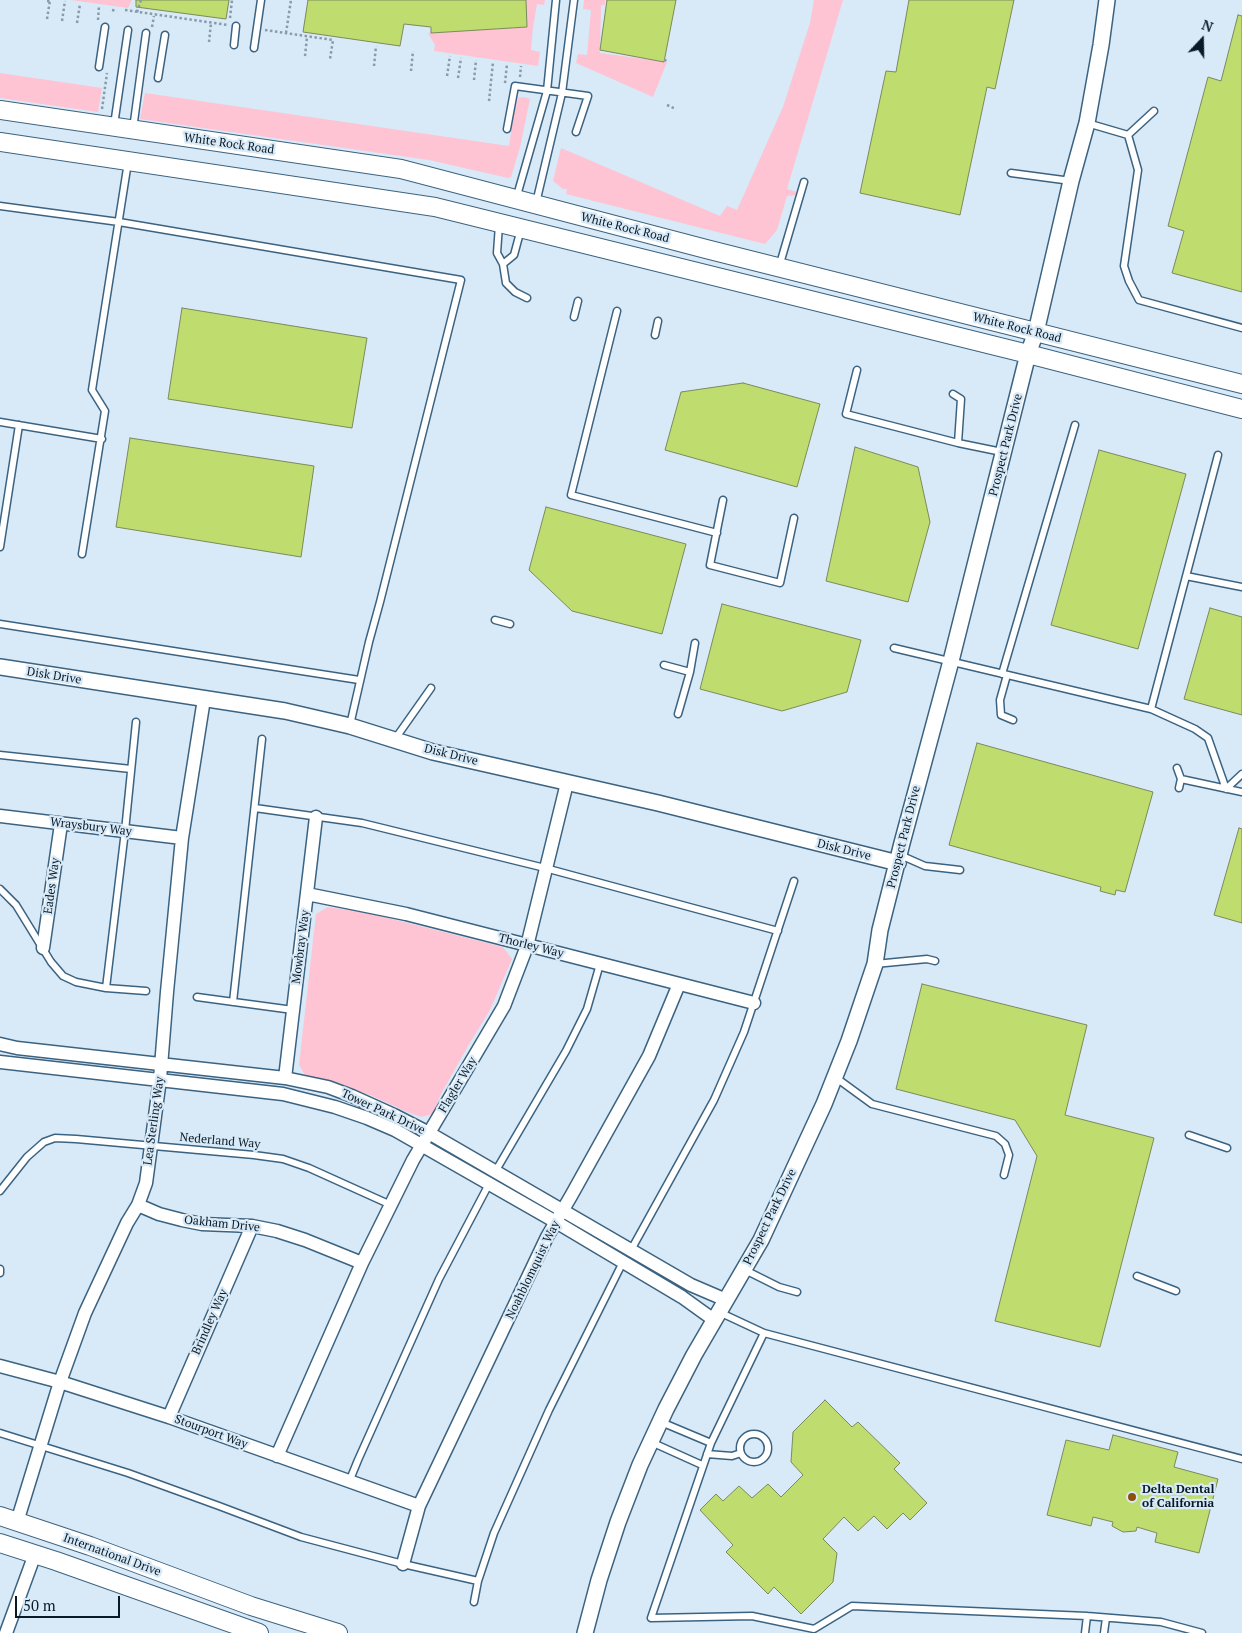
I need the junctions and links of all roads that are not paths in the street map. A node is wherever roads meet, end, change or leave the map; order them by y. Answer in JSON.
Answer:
{"nodes":[{"id":1,"x":260,"y":0,"type":"edge"},
{"id":2,"x":556,"y":0,"type":"edge"},
{"id":3,"x":574,"y":0,"type":"edge"},
{"id":4,"x":1107,"y":0,"type":"edge"},
{"id":5,"x":236,"y":26,"type":"dead end"},
{"id":6,"x":105,"y":27,"type":"dead end"},
{"id":7,"x":128,"y":30,"type":"dead end"},
{"id":8,"x":146,"y":32,"type":"dead end"},
{"id":9,"x":165,"y":35,"type":"dead end"},
{"id":10,"x":234,"y":45,"type":"dead end"},
{"id":11,"x":254,"y":48,"type":"dead end"},
{"id":12,"x":99,"y":67,"type":"dead end"},
{"id":13,"x":158,"y":78,"type":"dead end"},
{"id":14,"x":547,"y":91,"type":"junction"},
{"id":15,"x":562,"y":93,"type":"junction"},
{"id":16,"x":0,"y":110,"type":"edge"},
{"id":17,"x":1154,"y":111,"type":"dead end"},
{"id":18,"x":107,"y":121,"type":"junction"},
{"id":19,"x":1087,"y":123,"type":"junction"},
{"id":20,"x":507,"y":129,"type":"dead end"},
{"id":21,"x":133,"y":130,"type":"junction"},
{"id":22,"x":576,"y":132,"type":"dead end"},
{"id":23,"x":1128,"y":135,"type":"junction"},
{"id":24,"x":0,"y":142,"type":"edge"},
{"id":25,"x":128,"y":161,"type":"junction"},
{"id":26,"x":1011,"y":173,"type":"dead end"},
{"id":27,"x":804,"y":182,"type":"dead end"},
{"id":28,"x":1071,"y":182,"type":"junction"},
{"id":29,"x":516,"y":199,"type":"junction"},
{"id":30,"x":535,"y":204,"type":"junction"},
{"id":31,"x":0,"y":206,"type":"edge"},
{"id":32,"x":119,"y":222,"type":"junction"},
{"id":33,"x":499,"y":223,"type":"junction"},
{"id":34,"x":521,"y":229,"type":"junction"},
{"id":35,"x":503,"y":264,"type":"junction"},
{"id":36,"x":779,"y":267,"type":"junction"},
{"id":37,"x":527,"y":298,"type":"dead end"},
{"id":38,"x":578,"y":301,"type":"dead end"},
{"id":39,"x":617,"y":311,"type":"dead end"},
{"id":40,"x":574,"y":317,"type":"dead end"},
{"id":41,"x":658,"y":321,"type":"dead end"},
{"id":42,"x":1242,"y":328,"type":"edge"},
{"id":43,"x":1036,"y":332,"type":"junction"},
{"id":44,"x":655,"y":335,"type":"dead end"},
{"id":45,"x":1028,"y":354,"type":"junction"},
{"id":46,"x":857,"y":370,"type":"dead end"},
{"id":47,"x":1242,"y":384,"type":"edge"},
{"id":48,"x":953,"y":394,"type":"dead end"},
{"id":49,"x":1242,"y":409,"type":"edge"},
{"id":50,"x":0,"y":422,"type":"edge"},
{"id":51,"x":1075,"y":424,"type":"dead end"},
{"id":52,"x":19,"y":425,"type":"junction"},
{"id":53,"x":102,"y":439,"type":"junction"},
{"id":54,"x":958,"y":443,"type":"junction"},
{"id":55,"x":1004,"y":453,"type":"junction"},
{"id":56,"x":1218,"y":455,"type":"dead end"},
{"id":57,"x":723,"y":500,"type":"dead end"},
{"id":58,"x":794,"y":518,"type":"dead end"},
{"id":59,"x":717,"y":533,"type":"junction"},
{"id":60,"x":0,"y":547,"type":"edge"},
{"id":61,"x":82,"y":554,"type":"dead end"},
{"id":62,"x":1186,"y":576,"type":"junction"},
{"id":63,"x":1242,"y":587,"type":"edge"},
{"id":64,"x":495,"y":620,"type":"dead end"},
{"id":65,"x":0,"y":624,"type":"edge"},
{"id":66,"x":510,"y":624,"type":"dead end"},
{"id":67,"x":695,"y":643,"type":"dead end"},
{"id":68,"x":894,"y":648,"type":"dead end"},
{"id":69,"x":951,"y":661,"type":"junction"},
{"id":70,"x":664,"y":665,"type":"dead end"},
{"id":71,"x":0,"y":667,"type":"edge"},
{"id":72,"x":690,"y":672,"type":"junction"},
{"id":73,"x":1004,"y":674,"type":"junction"},
{"id":74,"x":359,"y":680,"type":"junction"},
{"id":75,"x":431,"y":688,"type":"dead end"},
{"id":76,"x":204,"y":698,"type":"junction"},
{"id":77,"x":1151,"y":709,"type":"junction"},
{"id":78,"x":678,"y":714,"type":"dead end"},
{"id":79,"x":1013,"y":720,"type":"dead end"},
{"id":80,"x":136,"y":722,"type":"dead end"},
{"id":81,"x":350,"y":726,"type":"junction"},
{"id":82,"x":262,"y":740,"type":"dead end"},
{"id":83,"x":394,"y":740,"type":"junction"},
{"id":84,"x":0,"y":755,"type":"edge"},
{"id":85,"x":1177,"y":768,"type":"dead end"},
{"id":86,"x":131,"y":769,"type":"junction"},
{"id":87,"x":1242,"y":774,"type":"edge"},
{"id":88,"x":1181,"y":779,"type":"junction"},
{"id":89,"x":567,"y":783,"type":"junction"},
{"id":90,"x":1178,"y":788,"type":"dead end"},
{"id":91,"x":1226,"y":789,"type":"junction"},
{"id":92,"x":1242,"y":792,"type":"edge"},
{"id":93,"x":255,"y":808,"type":"junction"},
{"id":94,"x":0,"y":816,"type":"edge"},
{"id":95,"x":316,"y":817,"type":"junction"},
{"id":96,"x":62,"y":824,"type":"junction"},
{"id":97,"x":125,"y":831,"type":"junction"},
{"id":98,"x":182,"y":838,"type":"junction"},
{"id":99,"x":898,"y":859,"type":"junction"},
{"id":100,"x":545,"y":868,"type":"junction"},
{"id":101,"x":960,"y":870,"type":"dead end"},
{"id":102,"x":794,"y":881,"type":"dead end"},
{"id":103,"x":0,"y":889,"type":"edge"},
{"id":104,"x":307,"y":894,"type":"junction"},
{"id":105,"x":778,"y":931,"type":"junction"},
{"id":106,"x":527,"y":946,"type":"junction"},
{"id":107,"x":43,"y":948,"type":"junction"},
{"id":108,"x":935,"y":961,"type":"dead end"},
{"id":109,"x":600,"y":964,"type":"junction"},
{"id":110,"x":875,"y":964,"type":"junction"},
{"id":111,"x":679,"y":984,"type":"junction"},
{"id":112,"x":106,"y":988,"type":"junction"},
{"id":113,"x":146,"y":991,"type":"dead end"},
{"id":114,"x":197,"y":997,"type":"dead end"},
{"id":115,"x":233,"y":1002,"type":"junction"},
{"id":116,"x":754,"y":1003,"type":"junction"},
{"id":117,"x":293,"y":1010,"type":"junction"},
{"id":118,"x":0,"y":1044,"type":"edge"},
{"id":119,"x":0,"y":1062,"type":"edge"},
{"id":120,"x":162,"y":1065,"type":"junction"},
{"id":121,"x":835,"y":1077,"type":"junction"},
{"id":122,"x":285,"y":1078,"type":"junction"},
{"id":123,"x":160,"y":1079,"type":"junction"},
{"id":124,"x":429,"y":1134,"type":"junction"},
{"id":125,"x":1189,"y":1135,"type":"dead end"},
{"id":126,"x":422,"y":1145,"type":"junction"},
{"id":127,"x":152,"y":1147,"type":"junction"},
{"id":128,"x":1227,"y":1148,"type":"dead end"},
{"id":129,"x":495,"y":1172,"type":"junction"},
{"id":130,"x":1004,"y":1175,"type":"dead end"},
{"id":131,"x":489,"y":1184,"type":"junction"},
{"id":132,"x":0,"y":1191,"type":"edge"},
{"id":133,"x":138,"y":1205,"type":"junction"},
{"id":134,"x":391,"y":1206,"type":"junction"},
{"id":135,"x":559,"y":1217,"type":"junction"},
{"id":136,"x":252,"y":1226,"type":"junction"},
{"id":137,"x":631,"y":1250,"type":"junction"},
{"id":138,"x":623,"y":1262,"type":"junction"},
{"id":139,"x":362,"y":1263,"type":"junction"},
{"id":140,"x":0,"y":1269,"type":"edge"},
{"id":141,"x":744,"y":1269,"type":"junction"},
{"id":142,"x":0,"y":1273,"type":"edge"},
{"id":143,"x":1137,"y":1276,"type":"dead end"},
{"id":144,"x":1176,"y":1291,"type":"dead end"},
{"id":145,"x":797,"y":1292,"type":"dead end"},
{"id":146,"x":720,"y":1310,"type":"junction"},
{"id":147,"x":764,"y":1333,"type":"junction"},
{"id":148,"x":0,"y":1366,"type":"edge"},
{"id":149,"x":60,"y":1382,"type":"junction"},
{"id":150,"x":169,"y":1417,"type":"junction"},
{"id":151,"x":660,"y":1421,"type":"junction"},
{"id":152,"x":0,"y":1433,"type":"edge"},
{"id":153,"x":651,"y":1442,"type":"junction"},
{"id":154,"x":711,"y":1443,"type":"junction"},
{"id":155,"x":41,"y":1446,"type":"junction"},
{"id":156,"x":741,"y":1453,"type":"junction"},
{"id":157,"x":707,"y":1454,"type":"junction"},
{"id":158,"x":277,"y":1456,"type":"junction"},
{"id":159,"x":1242,"y":1459,"type":"edge"},
{"id":160,"x":702,"y":1465,"type":"junction"},
{"id":161,"x":349,"y":1482,"type":"junction"},
{"id":162,"x":419,"y":1506,"type":"junction"},
{"id":163,"x":0,"y":1516,"type":"edge"},
{"id":164,"x":17,"y":1522,"type":"junction"},
{"id":165,"x":0,"y":1543,"type":"edge"},
{"id":166,"x":35,"y":1554,"type":"junction"},
{"id":167,"x":402,"y":1564,"type":"junction"},
{"id":168,"x":478,"y":1581,"type":"junction"},
{"id":169,"x":474,"y":1602,"type":"dead end"},
{"id":170,"x":1087,"y":1616,"type":"junction"},
{"id":171,"x":1106,"y":1618,"type":"junction"},
{"id":172,"x":801,"y":1630,"type":"edge"},
{"id":173,"x":6,"y":1633,"type":"edge"},
{"id":174,"x":259,"y":1633,"type":"edge"},
{"id":175,"x":338,"y":1633,"type":"edge"},
{"id":176,"x":585,"y":1633,"type":"edge"},
{"id":177,"x":1085,"y":1633,"type":"edge"},
{"id":178,"x":1104,"y":1633,"type":"edge"},
{"id":179,"x":1202,"y":1633,"type":"edge"}],
"edges":[{"from":1,"to":11,"type":"lane"},
{"from":2,"to":14,"type":"lane"},
{"from":3,"to":15,"type":"lane"},
{"from":4,"to":19,"type":"street","name":"Prospect Park Drive"},
{"from":5,"to":10,"type":"lane"},
{"from":6,"to":12,"type":"lane"},
{"from":7,"to":18,"type":"lane"},
{"from":8,"to":21,"type":"lane"},
{"from":9,"to":13,"type":"lane"},
{"from":14,"to":15,"type":"lane"},
{"from":14,"to":20,"type":"lane"},
{"from":14,"to":29,"type":"lane"},
{"from":15,"to":22,"type":"lane"},
{"from":15,"to":30,"type":"lane"},
{"from":16,"to":18,"type":"main road","name":"White Rock Road"},
{"from":17,"to":23,"type":"lane"},
{"from":18,"to":21,"type":"main road","name":"White Rock Road"},
{"from":19,"to":23,"type":"lane"},
{"from":19,"to":28,"type":"street","name":"Prospect Park Drive"},
{"from":21,"to":29,"type":"main road","name":"White Rock Road"},
{"from":23,"to":42,"type":"lane"},
{"from":24,"to":25,"type":"main road","name":"White Rock Road"},
{"from":25,"to":32,"type":"lane"},
{"from":25,"to":33,"type":"main road","name":"White Rock Road"},
{"from":26,"to":28,"type":"lane"},
{"from":27,"to":36,"type":"lane"},
{"from":28,"to":43,"type":"street","name":"Prospect Park Drive"},
{"from":29,"to":30,"type":"main road","name":"White Rock Road"},
{"from":30,"to":36,"type":"main road","name":"White Rock Road"},
{"from":31,"to":32,"type":"lane"},
{"from":32,"to":53,"type":"lane"},
{"from":32,"to":74,"type":"lane"},
{"from":33,"to":34,"type":"main road","name":"White Rock Road"},
{"from":33,"to":35,"type":"lane"},
{"from":34,"to":35,"type":"lane"},
{"from":34,"to":45,"type":"main road","name":"White Rock Road"},
{"from":35,"to":37,"type":"lane"},
{"from":36,"to":43,"type":"main road","name":"White Rock Road"},
{"from":38,"to":40,"type":"lane"},
{"from":39,"to":59,"type":"lane"},
{"from":41,"to":44,"type":"lane"},
{"from":43,"to":45,"type":"street","name":"Prospect Park Drive"},
{"from":43,"to":47,"type":"main road","name":"White Rock Road"},
{"from":45,"to":49,"type":"main road","name":"White Rock Road"},
{"from":45,"to":55,"type":"street","name":"Prospect Park Drive"},
{"from":46,"to":54,"type":"lane"},
{"from":48,"to":54,"type":"lane"},
{"from":50,"to":52,"type":"lane"},
{"from":51,"to":73,"type":"lane"},
{"from":52,"to":53,"type":"lane"},
{"from":52,"to":60,"type":"lane"},
{"from":53,"to":61,"type":"lane"},
{"from":54,"to":55,"type":"lane"},
{"from":55,"to":69,"type":"street","name":"Prospect Park Drive"},
{"from":56,"to":62,"type":"lane"},
{"from":57,"to":59,"type":"lane"},
{"from":58,"to":59,"type":"lane"},
{"from":62,"to":63,"type":"lane"},
{"from":62,"to":77,"type":"lane"},
{"from":64,"to":66,"type":"lane"},
{"from":65,"to":74,"type":"lane"},
{"from":67,"to":72,"type":"lane"},
{"from":68,"to":69,"type":"lane"},
{"from":69,"to":73,"type":"lane"},
{"from":69,"to":99,"type":"street","name":"Prospect Park Drive"},
{"from":70,"to":72,"type":"lane"},
{"from":71,"to":76,"type":"street","name":"Disk Drive"},
{"from":72,"to":78,"type":"lane"},
{"from":73,"to":77,"type":"lane"},
{"from":73,"to":79,"type":"lane"},
{"from":74,"to":81,"type":"lane"},
{"from":75,"to":83,"type":"lane"},
{"from":76,"to":81,"type":"street","name":"Disk Drive"},
{"from":76,"to":98,"type":"street","name":"Lea Sterling Way"},
{"from":77,"to":91,"type":"lane"},
{"from":80,"to":86,"type":"lane"},
{"from":81,"to":83,"type":"street","name":"Disk Drive"},
{"from":82,"to":93,"type":"lane"},
{"from":83,"to":89,"type":"street","name":"Disk Drive"},
{"from":84,"to":86,"type":"lane"},
{"from":85,"to":88,"type":"lane"},
{"from":86,"to":97,"type":"lane"},
{"from":87,"to":91,"type":"lane"},
{"from":88,"to":90,"type":"lane"},
{"from":88,"to":91,"type":"lane"},
{"from":89,"to":99,"type":"street","name":"Disk Drive"},
{"from":89,"to":100,"type":"street","name":"Flagler Way"},
{"from":91,"to":92,"type":"lane"},
{"from":93,"to":95,"type":"lane"},
{"from":93,"to":115,"type":"lane"},
{"from":94,"to":96,"type":"street","name":"Wraysbury Way"},
{"from":95,"to":100,"type":"lane"},
{"from":95,"to":104,"type":"street","name":"Mowbray Way"},
{"from":96,"to":97,"type":"street","name":"Wraysbury Way"},
{"from":96,"to":107,"type":"street","name":"Eades Way"},
{"from":97,"to":98,"type":"street","name":"Wraysbury Way"},
{"from":97,"to":112,"type":"lane"},
{"from":98,"to":120,"type":"street","name":"Lea Sterling Way"},
{"from":99,"to":101,"type":"lane"},
{"from":99,"to":110,"type":"street","name":"Prospect Park Drive"},
{"from":100,"to":105,"type":"lane"},
{"from":100,"to":106,"type":"street","name":"Flagler Way"},
{"from":102,"to":105,"type":"lane"},
{"from":103,"to":107,"type":"lane"},
{"from":104,"to":106,"type":"street","name":"Thorley Way"},
{"from":104,"to":117,"type":"street","name":"Mowbray Way"},
{"from":105,"to":116,"type":"lane"},
{"from":106,"to":109,"type":"street","name":"Thorley Way"},
{"from":106,"to":124,"type":"street","name":"Flagler Way"},
{"from":107,"to":112,"type":"lane"},
{"from":108,"to":110,"type":"lane"},
{"from":109,"to":111,"type":"street","name":"Thorley Way"},
{"from":109,"to":129,"type":"lane"},
{"from":110,"to":121,"type":"street","name":"Prospect Park Drive"},
{"from":111,"to":116,"type":"street","name":"Thorley Way"},
{"from":111,"to":135,"type":"street","name":"Noahblomquist Way"},
{"from":112,"to":113,"type":"lane"},
{"from":114,"to":115,"type":"lane"},
{"from":115,"to":117,"type":"lane"},
{"from":116,"to":137,"type":"lane"},
{"from":117,"to":122,"type":"street","name":"Mowbray Way"},
{"from":118,"to":120,"type":"street","name":"Tower Park Drive"},
{"from":119,"to":123,"type":"street","name":"Tower Park Drive"},
{"from":120,"to":122,"type":"street","name":"Tower Park Drive"},
{"from":120,"to":123,"type":"street","name":"Lea Sterling Way"},
{"from":121,"to":130,"type":"lane"},
{"from":121,"to":141,"type":"street","name":"Prospect Park Drive"},
{"from":122,"to":124,"type":"street","name":"Tower Park Drive"},
{"from":123,"to":126,"type":"street","name":"Tower Park Drive"},
{"from":123,"to":127,"type":"street","name":"Lea Sterling Way"},
{"from":124,"to":126,"type":"street","name":"Flagler Way"},
{"from":124,"to":129,"type":"street","name":"Tower Park Drive"},
{"from":125,"to":128,"type":"lane"},
{"from":126,"to":131,"type":"street","name":"Tower Park Drive"},
{"from":126,"to":134,"type":"street","name":"Flagler Way"},
{"from":127,"to":132,"type":"lane","name":"Nederland Way"},
{"from":127,"to":133,"type":"street","name":"Lea Sterling Way"},
{"from":127,"to":134,"type":"lane","name":"Nederland Way"},
{"from":129,"to":135,"type":"street","name":"Tower Park Drive"},
{"from":131,"to":135,"type":"street","name":"Tower Park Drive"},
{"from":131,"to":161,"type":"lane"},
{"from":133,"to":136,"type":"street","name":"Oakham Drive"},
{"from":133,"to":149,"type":"street","name":"Lea Sterling Way"},
{"from":134,"to":139,"type":"street","name":"Flagler Way"},
{"from":135,"to":137,"type":"street","name":"Tower Park Drive"},
{"from":135,"to":138,"type":"street","name":"Tower Park Drive"},
{"from":135,"to":162,"type":"street","name":"Noahblomquist Way"},
{"from":136,"to":139,"type":"street","name":"Oakham Drive"},
{"from":136,"to":150,"type":"street","name":"Brindley Way"},
{"from":137,"to":146,"type":"street","name":"Tower Park Drive"},
{"from":138,"to":146,"type":"street","name":"Tower Park Drive"},
{"from":138,"to":168,"type":"lane"},
{"from":139,"to":158,"type":"street","name":"Flagler Way"},
{"from":140,"to":142,"type":"lane"},
{"from":141,"to":145,"type":"lane"},
{"from":141,"to":146,"type":"street","name":"Prospect Park Drive"},
{"from":143,"to":144,"type":"lane"},
{"from":146,"to":147,"type":"lane"},
{"from":146,"to":151,"type":"street","name":"Prospect Park Drive"},
{"from":147,"to":154,"type":"lane"},
{"from":147,"to":159,"type":"lane"},
{"from":148,"to":149,"type":"street","name":"Stourport Way"},
{"from":149,"to":150,"type":"street","name":"Stourport Way"},
{"from":149,"to":155,"type":"street","name":"Lea Sterling Way"},
{"from":150,"to":158,"type":"street","name":"Stourport Way"},
{"from":151,"to":153,"type":"street","name":"Prospect Park Drive"},
{"from":151,"to":154,"type":"lane"},
{"from":152,"to":155,"type":"lane"},
{"from":153,"to":160,"type":"lane"},
{"from":153,"to":176,"type":"street","name":"Prospect Park Drive"},
{"from":154,"to":157,"type":"lane"},
{"from":155,"to":164,"type":"street","name":"Lea Sterling Way"},
{"from":155,"to":167,"type":"lane"},
{"from":156,"to":156,"type":"lane"},
{"from":156,"to":157,"type":"lane"},
{"from":157,"to":160,"type":"lane"},
{"from":158,"to":161,"type":"street","name":"Stourport Way"},
{"from":160,"to":172,"type":"lane"},
{"from":161,"to":162,"type":"street","name":"Stourport Way"},
{"from":162,"to":167,"type":"street","name":"Noahblomquist Way"},
{"from":163,"to":164,"type":"main road","name":"International Drive"},
{"from":164,"to":175,"type":"main road","name":"International Drive"},
{"from":165,"to":166,"type":"main road","name":"International Drive"},
{"from":166,"to":173,"type":"street"},
{"from":166,"to":174,"type":"main road","name":"International Drive"},
{"from":167,"to":168,"type":"lane"},
{"from":168,"to":169,"type":"lane"},
{"from":170,"to":171,"type":"lane"},
{"from":170,"to":172,"type":"lane"},
{"from":170,"to":177,"type":"lane"},
{"from":171,"to":178,"type":"lane"},
{"from":171,"to":179,"type":"lane"}]}
